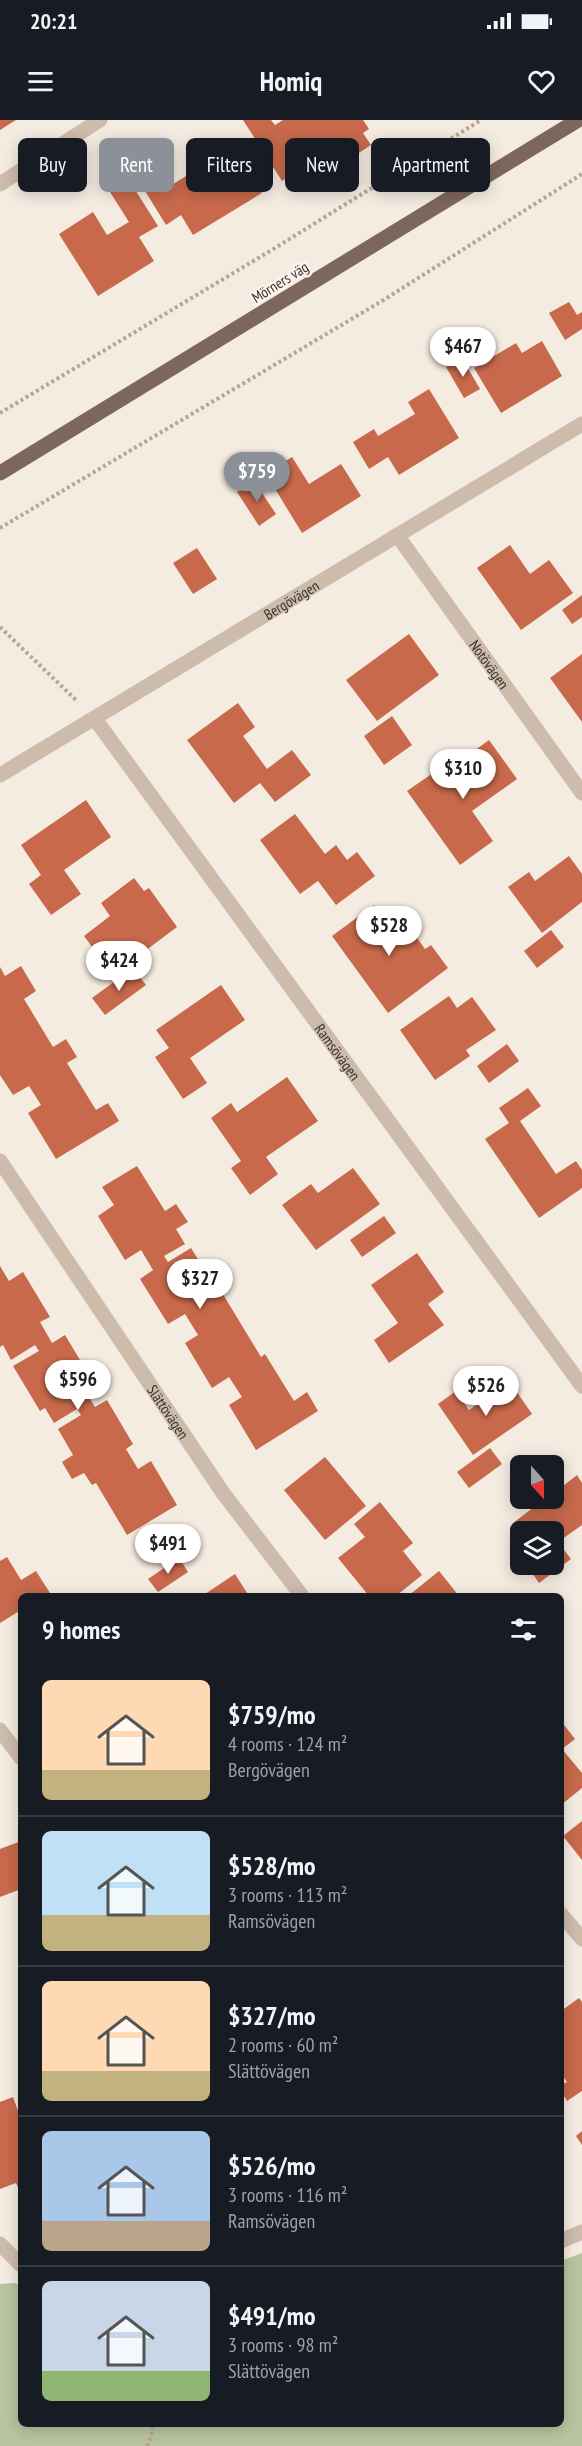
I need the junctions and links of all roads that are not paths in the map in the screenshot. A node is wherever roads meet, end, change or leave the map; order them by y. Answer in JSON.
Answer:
{"nodes":[{"id":1,"x":100,"y":120,"type":"edge"},
{"id":2,"x":578,"y":120,"type":"edge"},
{"id":3,"x":0,"y":184,"type":"edge"},
{"id":4,"x":582,"y":424,"type":"edge"},
{"id":5,"x":0,"y":473,"type":"edge"},
{"id":6,"x":397,"y":535,"type":"junction"},
{"id":7,"x":95,"y":719,"type":"junction"},
{"id":8,"x":0,"y":775,"type":"edge"},
{"id":9,"x":582,"y":793,"type":"edge"},
{"id":10,"x":0,"y":1161,"type":"edge"},
{"id":11,"x":582,"y":1386,"type":"edge"},
{"id":12,"x":300,"y":1593,"type":"edge"},
{"id":13,"x":0,"y":1730,"type":"edge"},
{"id":14,"x":18,"y":1754,"type":"edge"},
{"id":15,"x":564,"y":1918,"type":"edge"},
{"id":16,"x":582,"y":1939,"type":"edge"},
{"id":17,"x":582,"y":2232,"type":"edge"},
{"id":18,"x":564,"y":2240,"type":"edge"},
{"id":19,"x":0,"y":2244,"type":"edge"},
{"id":20,"x":18,"y":2262,"type":"edge"}],
"edges":[{"from":1,"to":3,"type":"street"},
{"from":2,"to":5,"type":"main road","name":"Mörners väg"},
{"from":4,"to":6,"type":"street","name":"Bergövägen"},
{"from":6,"to":7,"type":"street","name":"Bergövägen"},
{"from":6,"to":9,"type":"street","name":"Notövägen"},
{"from":7,"to":8,"type":"street","name":"Bergövägen"},
{"from":7,"to":11,"type":"street","name":"Ramsövägen"},
{"from":10,"to":12,"type":"street","name":"Slättövägen"},
{"from":13,"to":14,"type":"street"},
{"from":15,"to":16,"type":"street"},
{"from":17,"to":18,"type":"street"},
{"from":19,"to":20,"type":"street"}]}
